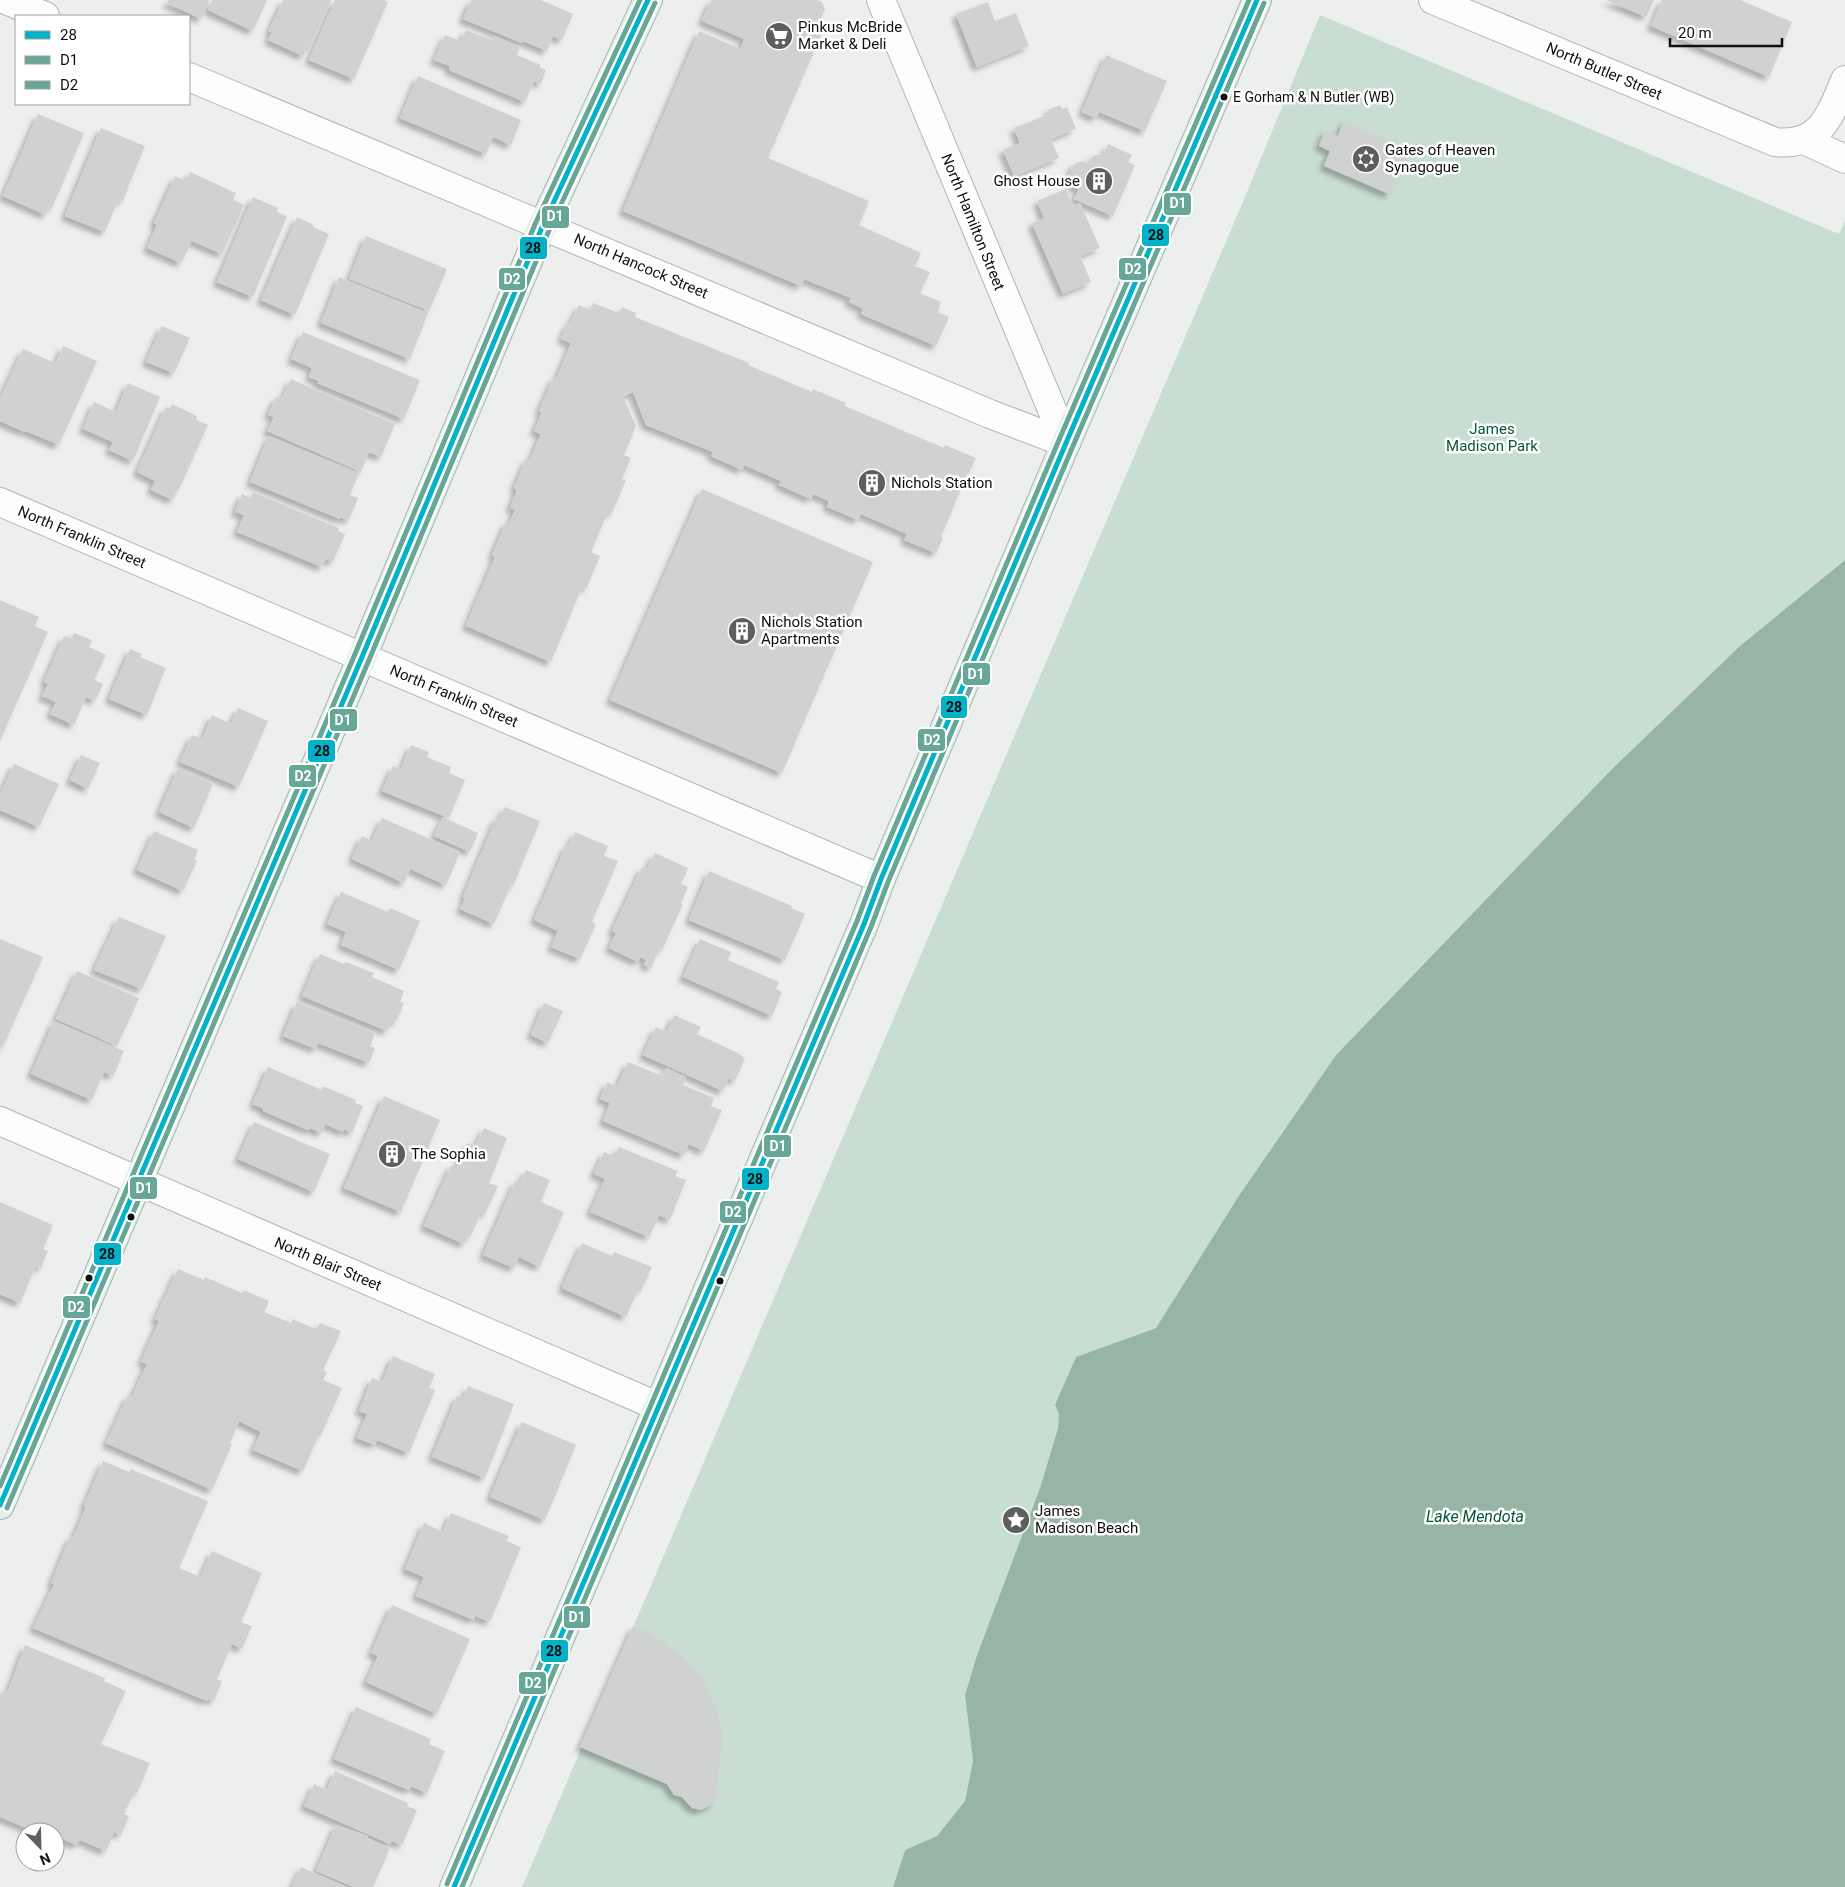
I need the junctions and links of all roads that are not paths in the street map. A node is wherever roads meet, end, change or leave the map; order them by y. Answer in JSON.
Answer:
{"nodes":[{"id":1,"x":6,"y":0,"type":"edge"},
{"id":2,"x":648,"y":0,"type":"edge"},
{"id":3,"x":881,"y":0,"type":"edge"},
{"id":4,"x":1257,"y":0,"type":"edge"},
{"id":5,"x":1433,"y":0,"type":"edge"},
{"id":6,"x":42,"y":15,"type":"edge"},
{"id":7,"x":190,"y":76,"type":"edge"},
{"id":8,"x":1845,"y":80,"type":"edge"},
{"id":9,"x":1804,"y":140,"type":"junction"},
{"id":10,"x":1845,"y":159,"type":"edge"},
{"id":11,"x":543,"y":225,"type":"junction"},
{"id":12,"x":1066,"y":443,"type":"junction"},
{"id":13,"x":0,"y":502,"type":"edge"},
{"id":14,"x":362,"y":657,"type":"junction"},
{"id":15,"x":881,"y":879,"type":"junction"},
{"id":16,"x":0,"y":1121,"type":"edge"},
{"id":17,"x":138,"y":1182,"type":"junction"},
{"id":18,"x":657,"y":1406,"type":"junction"},
{"id":19,"x":0,"y":1504,"type":"edge"},
{"id":20,"x":454,"y":1887,"type":"edge"}],
"edges":[{"from":1,"to":6,"type":"street"},
{"from":2,"to":11,"type":"main road"},
{"from":3,"to":12,"type":"street","name":"North Hamilton Street"},
{"from":4,"to":12,"type":"main road"},
{"from":5,"to":9,"type":"street","name":"North Butler Street"},
{"from":7,"to":11,"type":"street","name":"North Hancock Street"},
{"from":8,"to":9,"type":"street"},
{"from":9,"to":10,"type":"street"},
{"from":11,"to":12,"type":"street","name":"North Hancock Street"},
{"from":11,"to":14,"type":"main road"},
{"from":12,"to":15,"type":"main road"},
{"from":13,"to":14,"type":"street","name":"North Franklin Street"},
{"from":14,"to":15,"type":"street","name":"North Franklin Street"},
{"from":14,"to":17,"type":"main road"},
{"from":15,"to":18,"type":"main road"},
{"from":16,"to":17,"type":"street","name":"North Blair Street"},
{"from":17,"to":18,"type":"street","name":"North Blair Street"},
{"from":17,"to":19,"type":"main road"},
{"from":18,"to":20,"type":"main road"}]}
